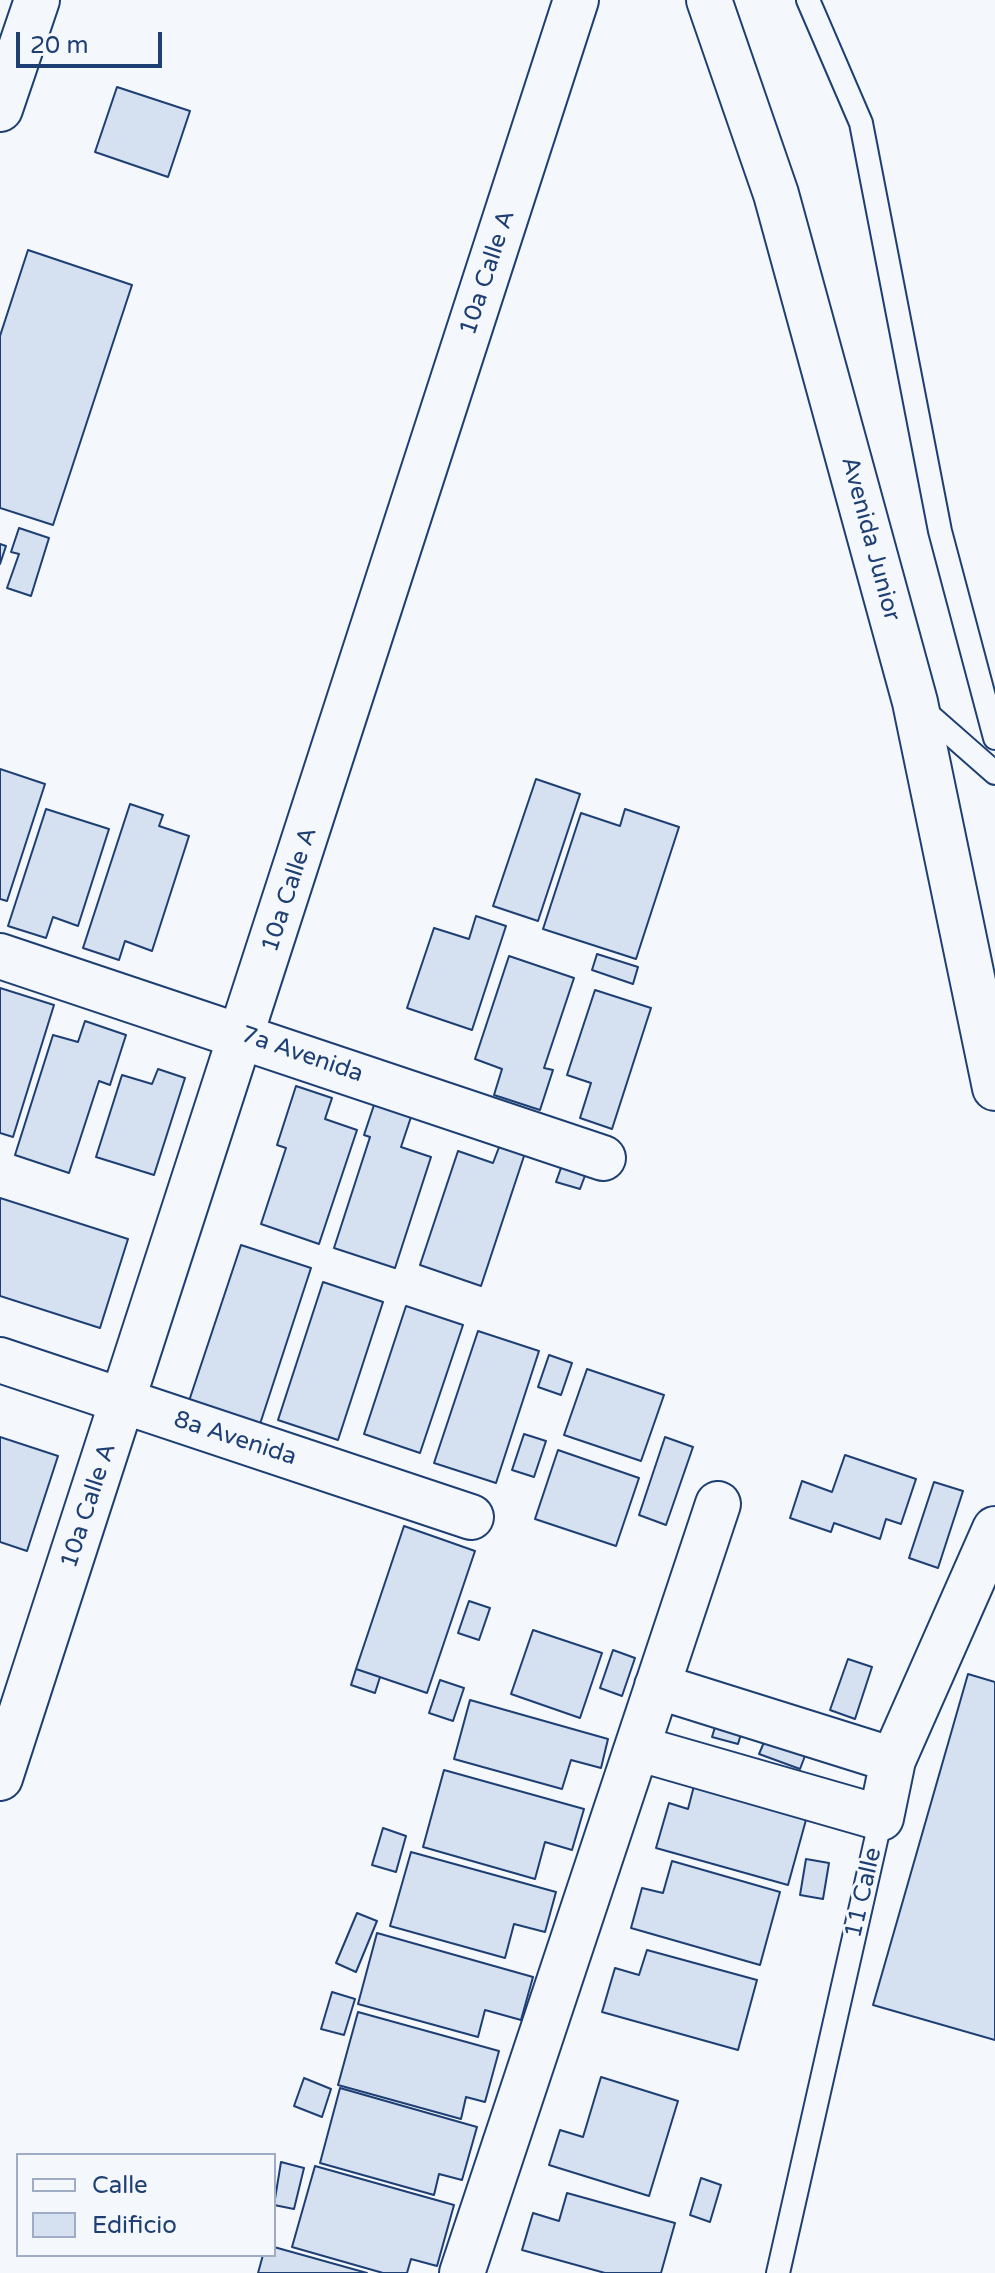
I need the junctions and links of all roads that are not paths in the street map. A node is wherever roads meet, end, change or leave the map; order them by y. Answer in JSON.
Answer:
{"nodes":[{"id":1,"x":37,"y":0,"type":"edge"},
{"id":2,"x":576,"y":0,"type":"edge"},
{"id":3,"x":709,"y":0,"type":"edge"},
{"id":4,"x":808,"y":0,"type":"edge"},
{"id":5,"x":0,"y":109,"type":"edge"},
{"id":6,"x":915,"y":702,"type":"junction"},
{"id":7,"x":995,"y":738,"type":"edge"},
{"id":8,"x":995,"y":773,"type":"edge"},
{"id":9,"x":0,"y":956,"type":"edge"},
{"id":10,"x":243,"y":1035,"type":"junction"},
{"id":11,"x":995,"y":1088,"type":"edge"},
{"id":12,"x":603,"y":1158,"type":"dead end"},
{"id":13,"x":0,"y":1360,"type":"edge"},
{"id":14,"x":123,"y":1401,"type":"junction"},
{"id":15,"x":718,"y":1504,"type":"dead end"},
{"id":16,"x":471,"y":1517,"type":"dead end"},
{"id":17,"x":995,"y":1529,"type":"edge"},
{"id":18,"x":657,"y":1686,"type":"junction"},
{"id":19,"x":637,"y":1748,"type":"junction"},
{"id":20,"x":893,"y":1760,"type":"junction"},
{"id":21,"x":2,"y":1767,"type":"edge"},
{"id":22,"x":881,"y":1818,"type":"junction"},
{"id":23,"x":462,"y":2273,"type":"edge"},
{"id":24,"x":778,"y":2273,"type":"edge"}],
"edges":[{"from":1,"to":5,"type":"street"},
{"from":2,"to":10,"type":"street","name":"10a Calle A"},
{"from":3,"to":6,"type":"street","name":"Avenida Junior"},
{"from":4,"to":7,"type":"lane"},
{"from":6,"to":8,"type":"lane"},
{"from":6,"to":11,"type":"street","name":"Avenida Junior"},
{"from":9,"to":10,"type":"street","name":"7a Avenida"},
{"from":10,"to":12,"type":"street","name":"7a Avenida"},
{"from":10,"to":14,"type":"street","name":"10a Calle A"},
{"from":13,"to":14,"type":"street","name":"8a Avenida"},
{"from":14,"to":16,"type":"street","name":"8a Avenida"},
{"from":14,"to":21,"type":"street","name":"10a Calle A"},
{"from":15,"to":18,"type":"street"},
{"from":17,"to":20,"type":"street","name":"11 Calle"},
{"from":18,"to":19,"type":"street"},
{"from":18,"to":20,"type":"street"},
{"from":19,"to":22,"type":"street"},
{"from":19,"to":23,"type":"street"},
{"from":20,"to":22,"type":"street","name":"11 Calle"},
{"from":22,"to":24,"type":"lane","name":"11 Calle"}]}
